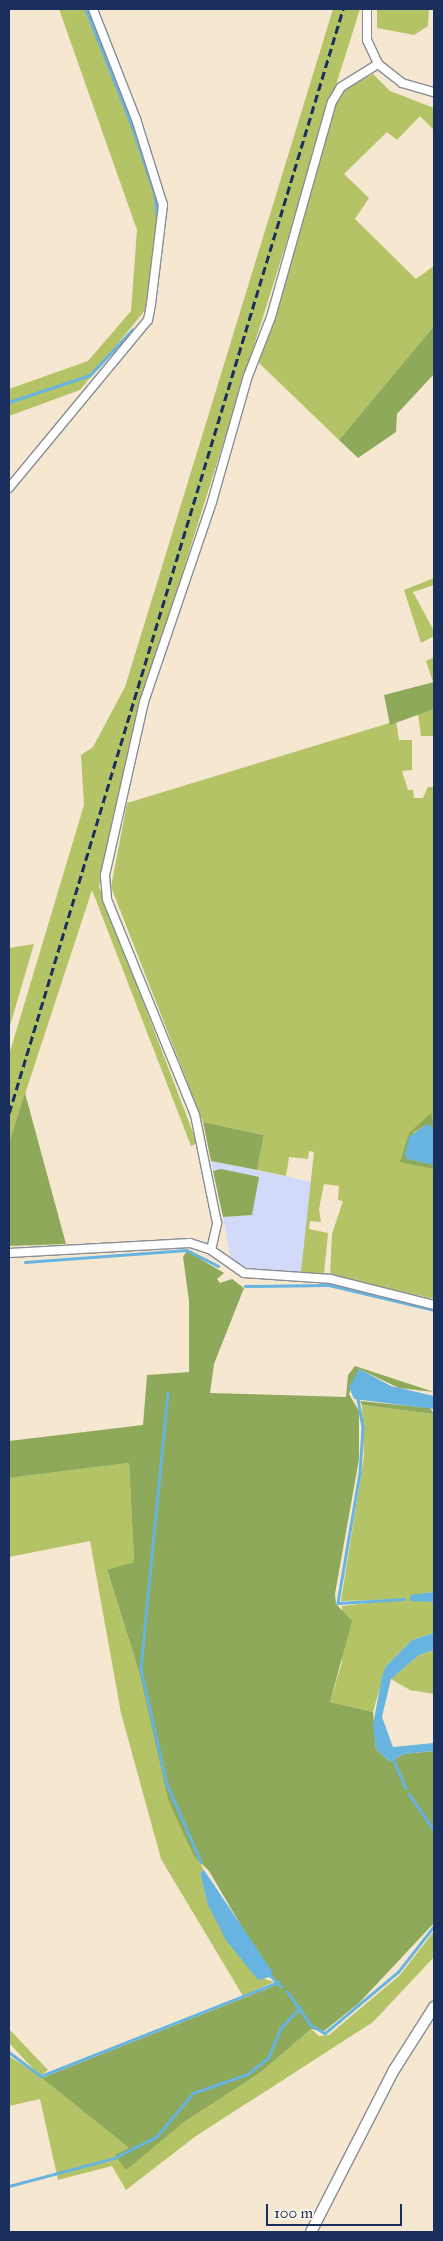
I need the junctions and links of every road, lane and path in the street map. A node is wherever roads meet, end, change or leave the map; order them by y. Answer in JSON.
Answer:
{"nodes":[{"id":1,"x":93,"y":9,"type":"edge"},
{"id":2,"x":367,"y":9,"type":"edge"},
{"id":3,"x":378,"y":64,"type":"junction"},
{"id":4,"x":434,"y":92,"type":"edge"},
{"id":5,"x":9,"y":488,"type":"edge"},
{"id":6,"x":211,"y":1250,"type":"junction"},
{"id":7,"x":9,"y":1253,"type":"edge"},
{"id":8,"x":434,"y":1305,"type":"edge"},
{"id":9,"x":434,"y":2007,"type":"edge"},
{"id":10,"x":311,"y":2232,"type":"edge"}],
"edges":[{"from":1,"to":5,"type":"street"},
{"from":2,"to":3,"type":"street"},
{"from":3,"to":4,"type":"street"},
{"from":3,"to":6,"type":"street"},
{"from":6,"to":7,"type":"street"},
{"from":6,"to":8,"type":"street"},
{"from":9,"to":10,"type":"street"}]}
